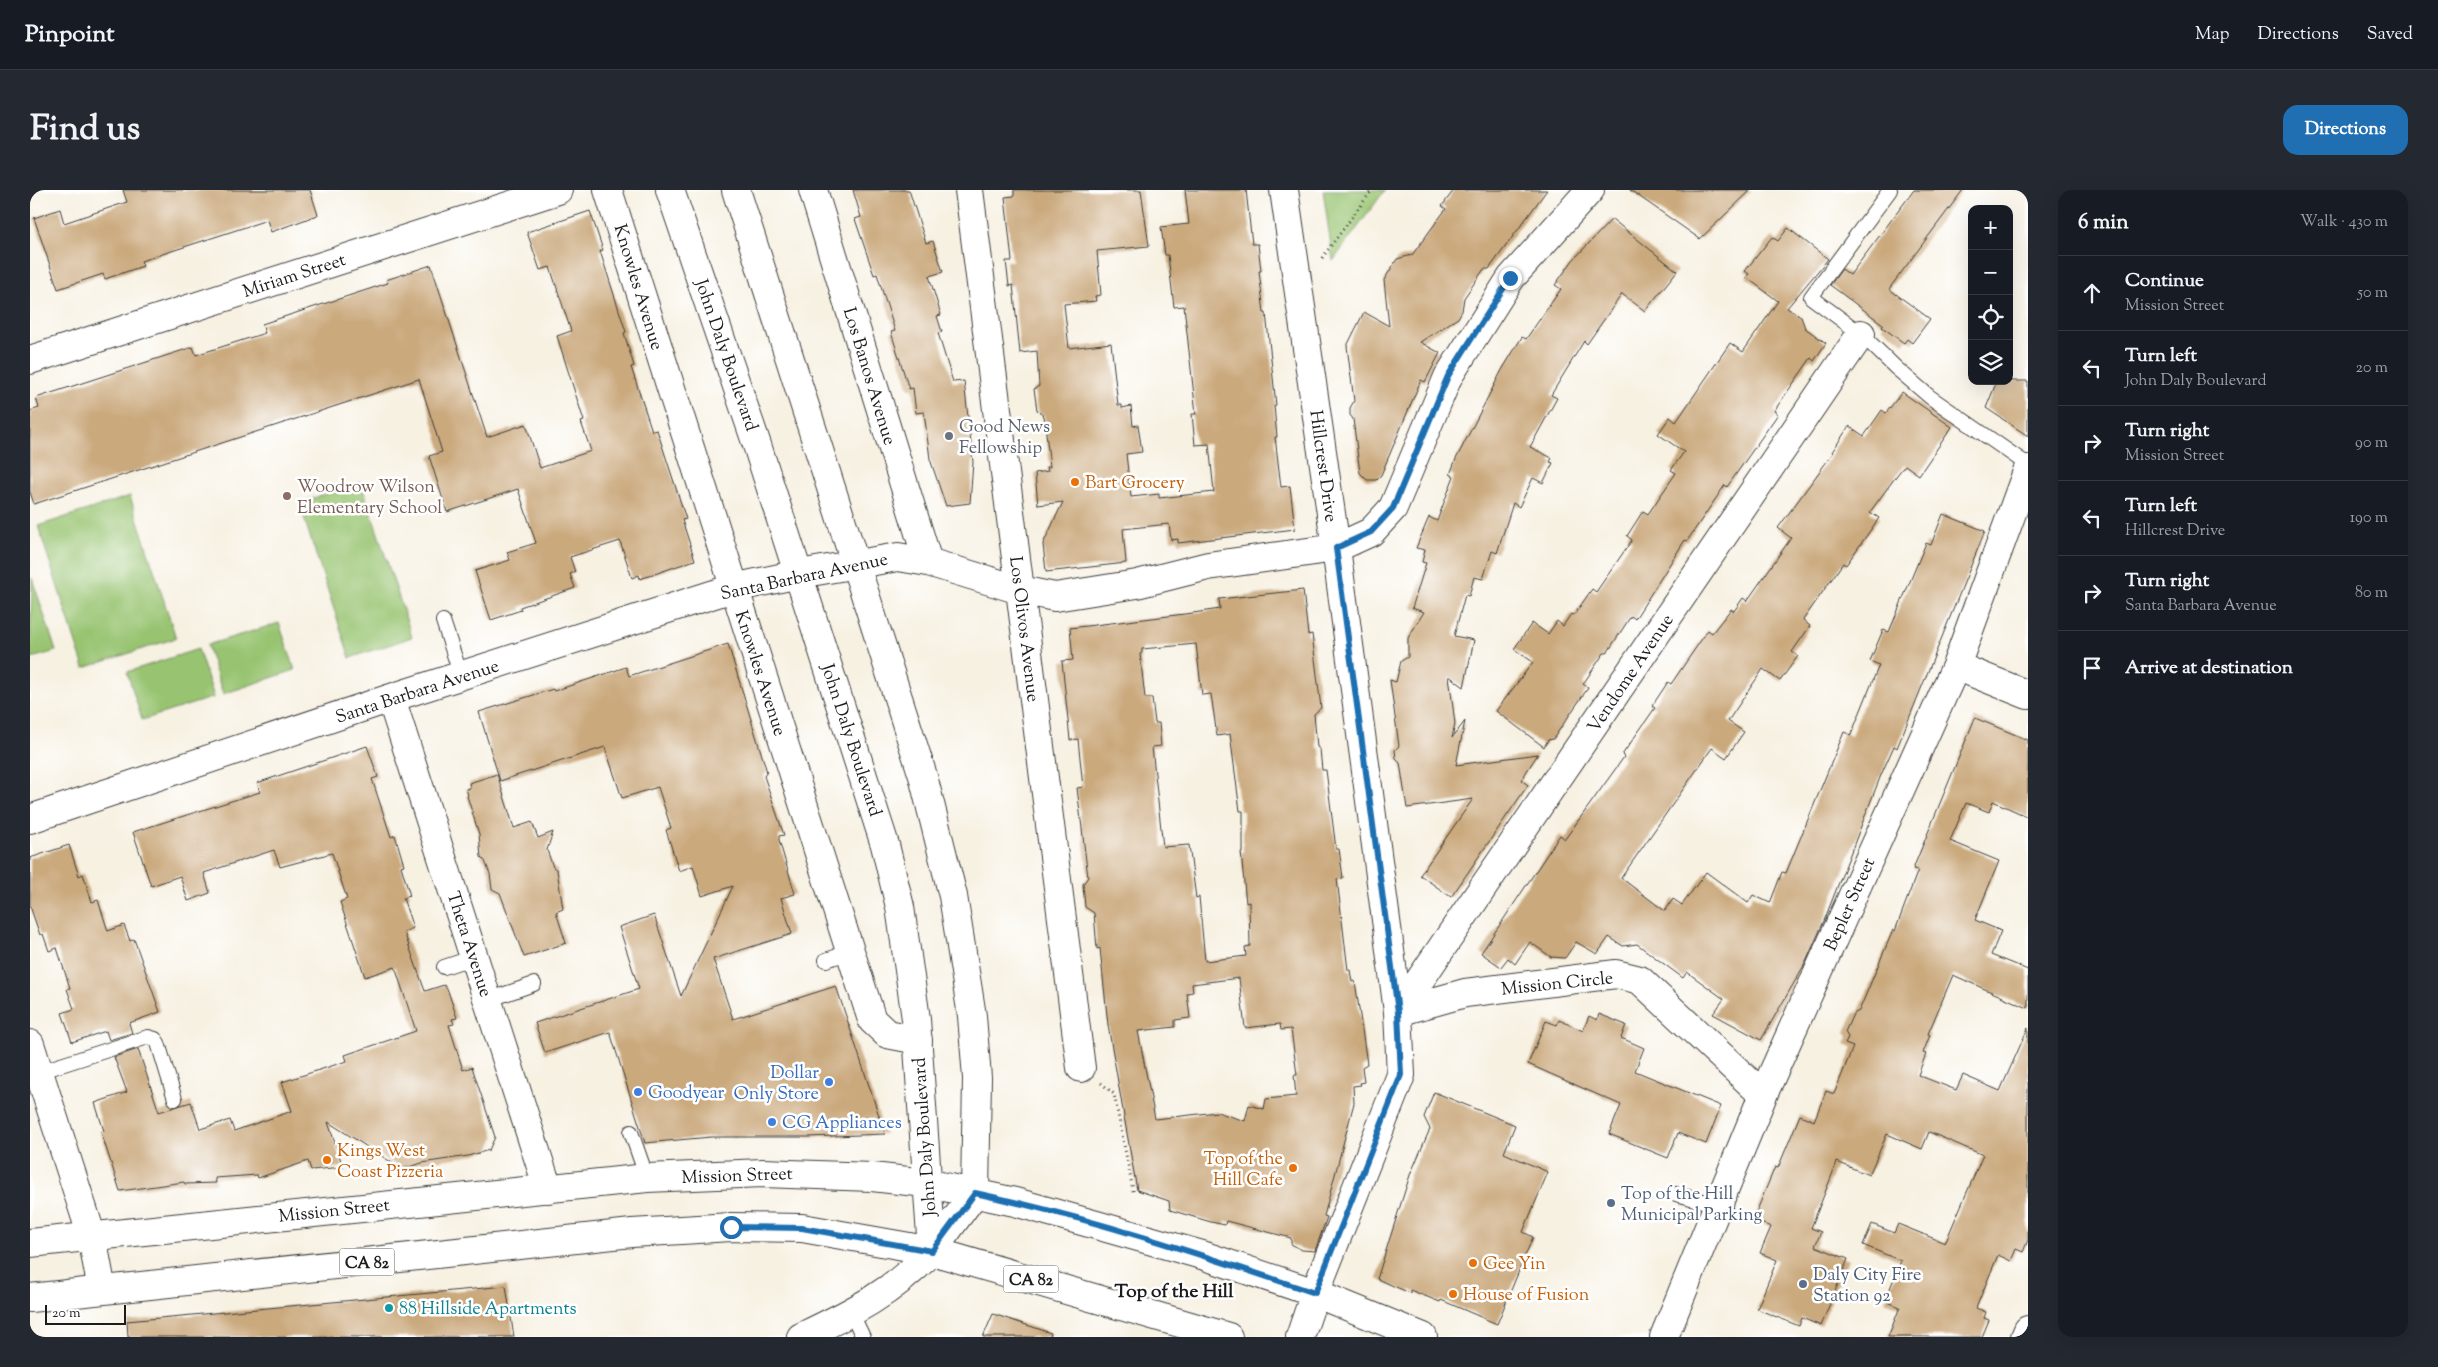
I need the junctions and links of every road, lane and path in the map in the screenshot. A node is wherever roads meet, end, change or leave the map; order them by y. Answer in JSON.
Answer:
{"nodes":[{"id":1,"x":558,"y":190,"type":"edge"},
{"id":2,"x":608,"y":190,"type":"edge"},
{"id":3,"x":670,"y":190,"type":"edge"},
{"id":4,"x":736,"y":190,"type":"edge"},
{"id":5,"x":813,"y":190,"type":"edge"},
{"id":6,"x":969,"y":190,"type":"edge"},
{"id":7,"x":1284,"y":190,"type":"edge"},
{"id":8,"x":1372,"y":190,"type":"edge"},
{"id":9,"x":1590,"y":190,"type":"edge"},
{"id":10,"x":1890,"y":190,"type":"edge"},
{"id":11,"x":1322,"y":258,"type":"dead end"},
{"id":12,"x":1861,"y":334,"type":"junction"},
{"id":13,"x":30,"y":360,"type":"edge"},
{"id":14,"x":2028,"y":467,"type":"edge"},
{"id":15,"x":1336,"y":548,"type":"junction"},
{"id":16,"x":928,"y":562,"type":"junction"},
{"id":17,"x":857,"y":563,"type":"junction"},
{"id":18,"x":799,"y":574,"type":"junction"},
{"id":19,"x":734,"y":588,"type":"junction"},
{"id":20,"x":1020,"y":590,"type":"junction"},
{"id":21,"x":444,"y":622,"type":"dead end"},
{"id":22,"x":1956,"y":666,"type":"junction"},
{"id":23,"x":461,"y":676,"type":"junction"},
{"id":24,"x":2028,"y":695,"type":"edge"},
{"id":25,"x":391,"y":698,"type":"junction"},
{"id":26,"x":30,"y":819,"type":"edge"},
{"id":27,"x":474,"y":957,"type":"junction"},
{"id":28,"x":444,"y":967,"type":"dead end"},
{"id":29,"x":534,"y":984,"type":"dead end"},
{"id":30,"x":488,"y":1000,"type":"junction"},
{"id":31,"x":1398,"y":1012,"type":"junction"},
{"id":32,"x":918,"y":1040,"type":"junction"},
{"id":33,"x":30,"y":1044,"type":"edge"},
{"id":34,"x":1081,"y":1068,"type":"joint"},
{"id":35,"x":39,"y":1072,"type":"junction"},
{"id":36,"x":1763,"y":1094,"type":"junction"},
{"id":37,"x":175,"y":1099,"type":"dead end"},
{"id":38,"x":631,"y":1132,"type":"dead end"},
{"id":39,"x":647,"y":1178,"type":"junction"},
{"id":40,"x":926,"y":1184,"type":"junction"},
{"id":41,"x":548,"y":1189,"type":"junction"},
{"id":42,"x":975,"y":1193,"type":"junction"},
{"id":43,"x":1676,"y":1194,"type":"dead end"},
{"id":44,"x":1134,"y":1195,"type":"dead end"},
{"id":45,"x":1718,"y":1205,"type":"junction"},
{"id":46,"x":92,"y":1237,"type":"junction"},
{"id":47,"x":30,"y":1241,"type":"edge"},
{"id":48,"x":932,"y":1251,"type":"junction"},
{"id":49,"x":102,"y":1290,"type":"junction"},
{"id":50,"x":1315,"y":1293,"type":"junction"},
{"id":51,"x":30,"y":1298,"type":"edge"},
{"id":52,"x":851,"y":1312,"type":"junction"},
{"id":53,"x":2028,"y":1330,"type":"edge"},
{"id":54,"x":1670,"y":1335,"type":"edge"},
{"id":55,"x":800,"y":1337,"type":"edge"},
{"id":56,"x":863,"y":1337,"type":"edge"},
{"id":57,"x":1228,"y":1337,"type":"edge"},
{"id":58,"x":1300,"y":1337,"type":"edge"},
{"id":59,"x":1423,"y":1337,"type":"edge"},
{"id":60,"x":2025,"y":1337,"type":"edge"}],
"edges":[{"from":1,"to":13,"type":"street","name":"Miriam Street"},
{"from":2,"to":19,"type":"street","name":"Knowles Avenue"},
{"from":3,"to":18,"type":"street","name":"John Daly Boulevard"},
{"from":4,"to":17,"type":"street"},
{"from":5,"to":16,"type":"street","name":"Los Banos Avenue"},
{"from":6,"to":20,"type":"street","name":"Los Olivos Avenue"},
{"from":7,"to":15,"type":"street","name":"Hillcrest Drive"},
{"from":8,"to":11,"type":"path"},
{"from":9,"to":15,"type":"street","name":"Santa Barbara Avenue"},
{"from":10,"to":12,"type":"lane"},
{"from":12,"to":14,"type":"lane"},
{"from":12,"to":31,"type":"street","name":"Vendome Avenue"},
{"from":14,"to":22,"type":"street","name":"Bepler Street"},
{"from":15,"to":20,"type":"street","name":"Santa Barbara Avenue"},
{"from":15,"to":31,"type":"street","name":"Hillcrest Drive"},
{"from":16,"to":17,"type":"street","name":"Santa Barbara Avenue"},
{"from":16,"to":20,"type":"street","name":"Santa Barbara Avenue"},
{"from":17,"to":18,"type":"street","name":"Santa Barbara Avenue"},
{"from":17,"to":42,"type":"street"},
{"from":18,"to":19,"type":"street","name":"Santa Barbara Avenue"},
{"from":18,"to":32,"type":"street","name":"John Daly Boulevard"},
{"from":19,"to":23,"type":"street","name":"Santa Barbara Avenue"},
{"from":19,"to":32,"type":"street","name":"Knowles Avenue"},
{"from":20,"to":34,"type":"street","name":"Los Olivos Avenue"},
{"from":21,"to":23,"type":"lane"},
{"from":22,"to":24,"type":"street"},
{"from":22,"to":36,"type":"street","name":"Bepler Street"},
{"from":23,"to":25,"type":"street","name":"Santa Barbara Avenue"},
{"from":25,"to":26,"type":"street","name":"Santa Barbara Avenue"},
{"from":25,"to":27,"type":"street","name":"Theta Avenue"},
{"from":27,"to":28,"type":"lane"},
{"from":27,"to":30,"type":"street","name":"Theta Avenue"},
{"from":29,"to":30,"type":"lane"},
{"from":30,"to":41,"type":"street","name":"Theta Avenue"},
{"from":31,"to":36,"type":"street","name":"Mission Circle"},
{"from":31,"to":50,"type":"street","name":"Hillcrest Drive"},
{"from":32,"to":40,"type":"street","name":"John Daly Boulevard"},
{"from":33,"to":35,"type":"street"},
{"from":34,"to":44,"type":"path"},
{"from":35,"to":37,"type":"lane"},
{"from":35,"to":46,"type":"street"},
{"from":36,"to":45,"type":"street","name":"Bepler Street"},
{"from":38,"to":39,"type":"lane"},
{"from":39,"to":40,"type":"street","name":"Mission Street"},
{"from":39,"to":41,"type":"street","name":"Mission Street"},
{"from":40,"to":42,"type":"street","name":"Mission Street"},
{"from":40,"to":48,"type":"street","name":"John Daly Boulevard"},
{"from":41,"to":46,"type":"street","name":"Mission Street"},
{"from":42,"to":48,"type":"street","name":"John Daly Boulevard"},
{"from":42,"to":50,"type":"street","name":"Mission Street"},
{"from":43,"to":45,"type":"lane"},
{"from":45,"to":54,"type":"street","name":"Bepler Street"},
{"from":46,"to":47,"type":"street","name":"Mission Street"},
{"from":46,"to":49,"type":"street"},
{"from":48,"to":49,"type":"street","number":"CA 82"},
{"from":48,"to":52,"type":"street"},
{"from":48,"to":57,"type":"street","number":"CA 82"},
{"from":49,"to":51,"type":"street","number":"CA 82"},
{"from":50,"to":58,"type":"street","name":"Hillcrest Drive"},
{"from":50,"to":59,"type":"street","name":"Mission Street"},
{"from":52,"to":55,"type":"street"},
{"from":52,"to":56,"type":"lane"},
{"from":53,"to":60,"type":"street"}]}
